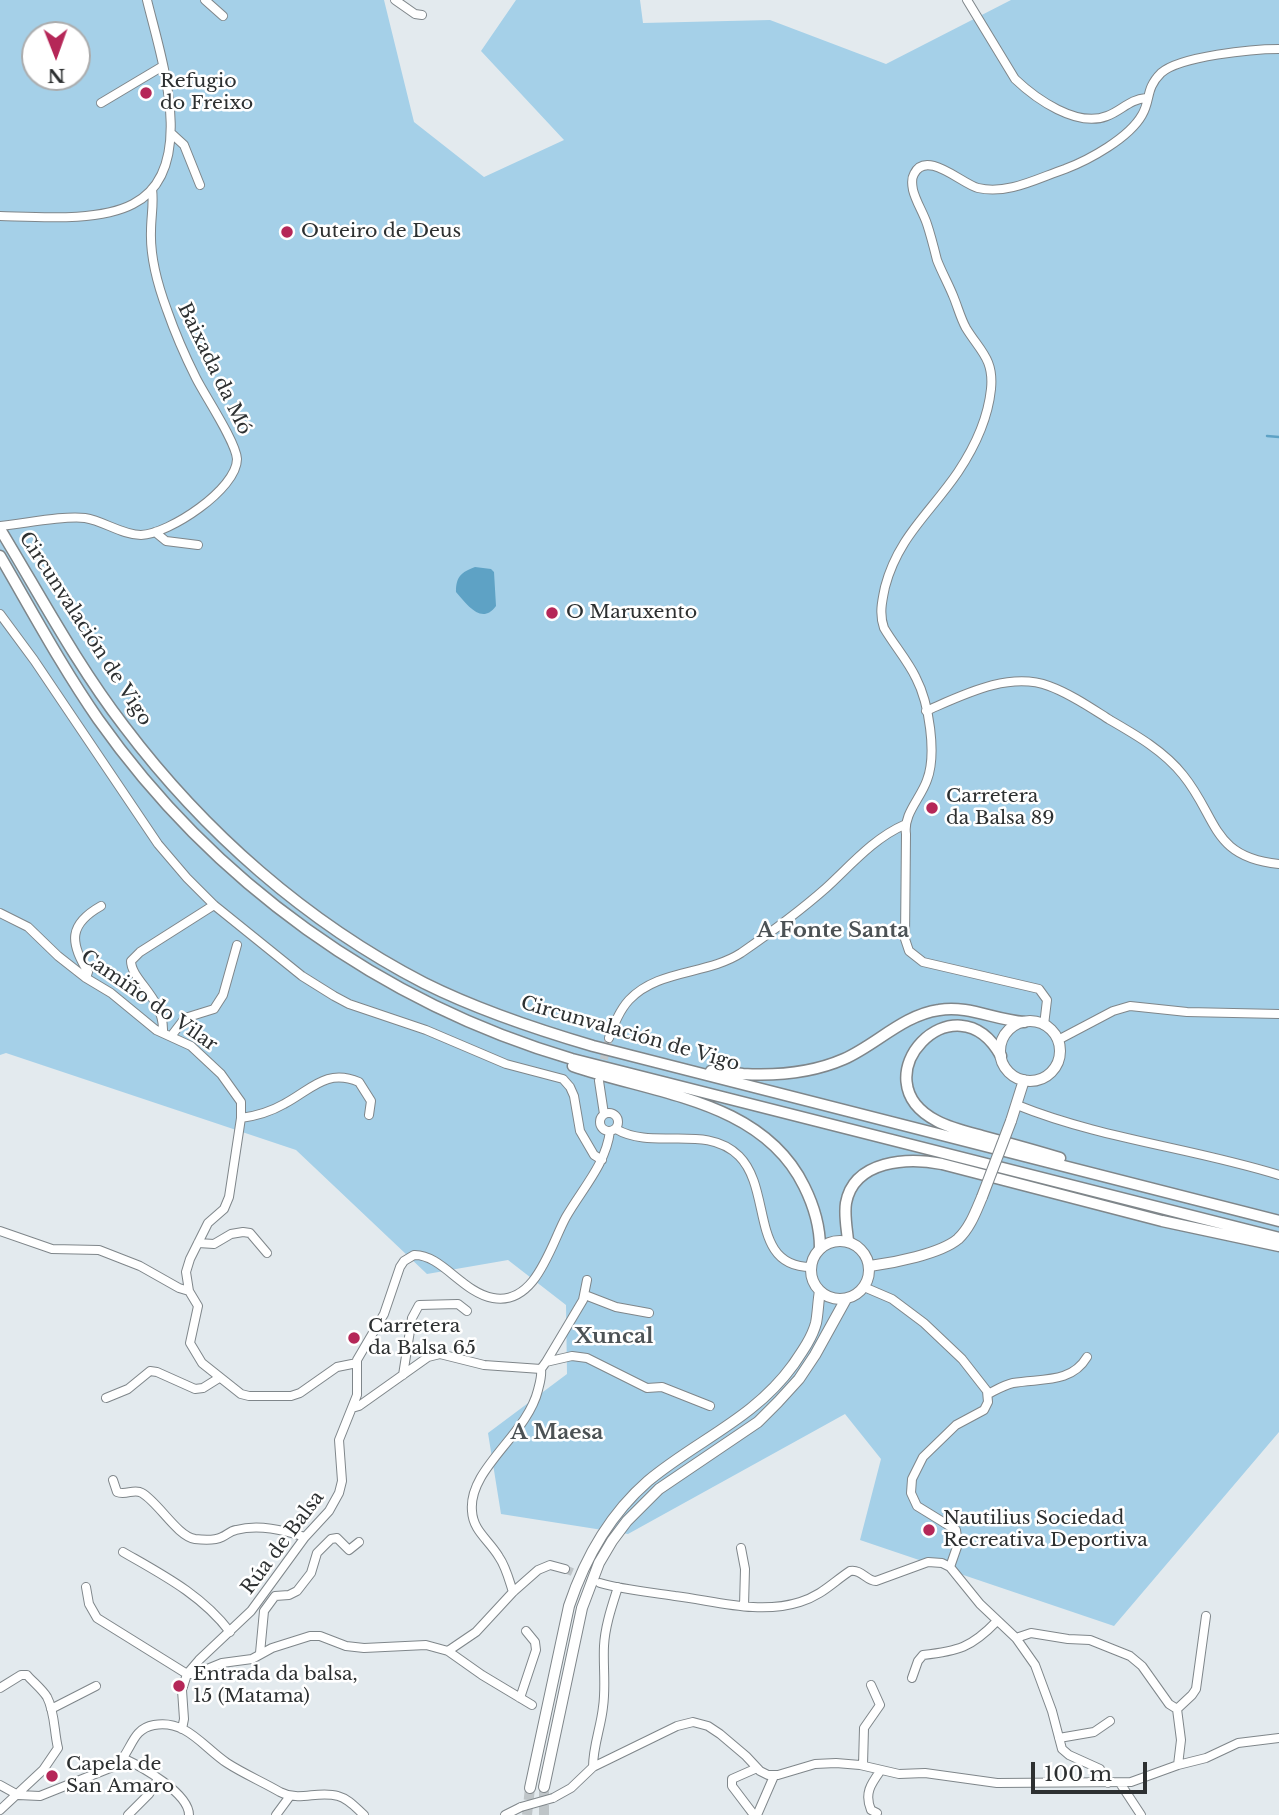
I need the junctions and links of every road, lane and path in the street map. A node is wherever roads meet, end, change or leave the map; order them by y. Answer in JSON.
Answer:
{"nodes":[{"id":1,"x":147,"y":0,"type":"edge"},
{"id":2,"x":205,"y":0,"type":"edge"},
{"id":3,"x":395,"y":0,"type":"edge"},
{"id":4,"x":967,"y":0,"type":"edge"},
{"id":5,"x":422,"y":15,"type":"dead end"},
{"id":6,"x":223,"y":16,"type":"dead end"},
{"id":7,"x":1279,"y":49,"type":"edge"},
{"id":8,"x":163,"y":66,"type":"junction"},
{"id":9,"x":1146,"y":98,"type":"junction"},
{"id":10,"x":101,"y":103,"type":"dead end"},
{"id":11,"x":172,"y":134,"type":"junction"},
{"id":12,"x":200,"y":185,"type":"dead end"},
{"id":13,"x":152,"y":189,"type":"junction"},
{"id":14,"x":0,"y":216,"type":"edge"},
{"id":15,"x":0,"y":527,"type":"edge"},
{"id":16,"x":155,"y":532,"type":"junction"},
{"id":17,"x":198,"y":545,"type":"dead end"},
{"id":18,"x":0,"y":556,"type":"edge"},
{"id":19,"x":0,"y":614,"type":"edge"},
{"id":20,"x":926,"y":711,"type":"junction"},
{"id":21,"x":904,"y":825,"type":"junction"},
{"id":22,"x":1279,"y":864,"type":"edge"},
{"id":23,"x":101,"y":905,"type":"dead end"},
{"id":24,"x":214,"y":905,"type":"junction"},
{"id":25,"x":0,"y":913,"type":"edge"},
{"id":26,"x":237,"y":945,"type":"dead end"},
{"id":27,"x":86,"y":978,"type":"junction"},
{"id":28,"x":1279,"y":1014,"type":"edge"},
{"id":29,"x":1024,"y":1022,"type":"junction"},
{"id":30,"x":1044,"y":1025,"type":"junction"},
{"id":31,"x":163,"y":1031,"type":"junction"},
{"id":32,"x":172,"y":1035,"type":"junction"},
{"id":33,"x":609,"y":1038,"type":"tunnel mouth"},
{"id":34,"x":1058,"y":1040,"type":"junction"},
{"id":35,"x":550,"y":1052,"type":"junction"},
{"id":36,"x":1001,"y":1056,"type":"junction"},
{"id":37,"x":695,"y":1072,"type":"junction"},
{"id":38,"x":1024,"y":1080,"type":"junction"},
{"id":39,"x":599,"y":1081,"type":"tunnel mouth"},
{"id":40,"x":1017,"y":1105,"type":"junction"},
{"id":41,"x":604,"y":1114,"type":"junction"},
{"id":42,"x":369,"y":1115,"type":"dead end"},
{"id":43,"x":241,"y":1118,"type":"junction"},
{"id":44,"x":613,"y":1130,"type":"junction"},
{"id":45,"x":602,"y":1160,"type":"junction"},
{"id":46,"x":1090,"y":1173,"type":"junction"},
{"id":47,"x":1279,"y":1175,"type":"edge"},
{"id":48,"x":1279,"y":1221,"type":"edge"},
{"id":49,"x":0,"y":1231,"type":"edge"},
{"id":50,"x":1279,"y":1238,"type":"edge"},
{"id":51,"x":848,"y":1241,"type":"junction"},
{"id":52,"x":198,"y":1243,"type":"junction"},
{"id":53,"x":1279,"y":1245,"type":"edge"},
{"id":54,"x":820,"y":1248,"type":"junction"},
{"id":55,"x":267,"y":1253,"type":"dead end"},
{"id":56,"x":870,"y":1266,"type":"junction"},
{"id":57,"x":811,"y":1267,"type":"junction"},
{"id":58,"x":587,"y":1280,"type":"dead end"},
{"id":59,"x":864,"y":1287,"type":"junction"},
{"id":60,"x":189,"y":1291,"type":"junction"},
{"id":61,"x":820,"y":1291,"type":"junction"},
{"id":62,"x":585,"y":1295,"type":"junction"},
{"id":63,"x":846,"y":1299,"type":"junction"},
{"id":64,"x":467,"y":1311,"type":"dead end"},
{"id":65,"x":649,"y":1313,"type":"dead end"},
{"id":66,"x":1087,"y":1357,"type":"dead end"},
{"id":67,"x":357,"y":1363,"type":"junction"},
{"id":68,"x":543,"y":1366,"type":"junction"},
{"id":69,"x":403,"y":1375,"type":"junction"},
{"id":70,"x":219,"y":1378,"type":"junction"},
{"id":71,"x":988,"y":1394,"type":"junction"},
{"id":72,"x":106,"y":1398,"type":"dead end"},
{"id":73,"x":710,"y":1406,"type":"dead end"},
{"id":74,"x":352,"y":1408,"type":"junction"},
{"id":75,"x":113,"y":1480,"type":"dead end"},
{"id":76,"x":305,"y":1537,"type":"junction"},
{"id":77,"x":359,"y":1542,"type":"dead end"},
{"id":78,"x":741,"y":1548,"type":"dead end"},
{"id":79,"x":123,"y":1552,"type":"dead end"},
{"id":80,"x":950,"y":1567,"type":"junction"},
{"id":81,"x":565,"y":1569,"type":"tunnel mouth"},
{"id":82,"x":600,"y":1583,"type":"tunnel mouth"},
{"id":83,"x":86,"y":1587,"type":"dead end"},
{"id":84,"x":618,"y":1587,"type":"junction"},
{"id":85,"x":513,"y":1592,"type":"junction"},
{"id":86,"x":279,"y":1594,"type":"junction"},
{"id":87,"x":263,"y":1596,"type":"junction"},
{"id":88,"x":744,"y":1606,"type":"junction"},
{"id":89,"x":1206,"y":1616,"type":"dead end"},
{"id":90,"x":997,"y":1621,"type":"junction"},
{"id":91,"x":526,"y":1631,"type":"dead end"},
{"id":92,"x":230,"y":1632,"type":"junction"},
{"id":93,"x":1016,"y":1638,"type":"junction"},
{"id":94,"x":448,"y":1651,"type":"junction"},
{"id":95,"x":260,"y":1653,"type":"junction"},
{"id":96,"x":187,"y":1674,"type":"junction"},
{"id":97,"x":912,"y":1678,"type":"dead end"},
{"id":98,"x":871,"y":1685,"type":"dead end"},
{"id":99,"x":96,"y":1686,"type":"dead end"},
{"id":100,"x":0,"y":1688,"type":"edge"},
{"id":101,"x":520,"y":1698,"type":"junction"},
{"id":102,"x":532,"y":1705,"type":"dead end"},
{"id":103,"x":51,"y":1709,"type":"junction"},
{"id":104,"x":1177,"y":1709,"type":"junction"},
{"id":105,"x":1110,"y":1721,"type":"dead end"},
{"id":106,"x":182,"y":1728,"type":"junction"},
{"id":107,"x":1059,"y":1738,"type":"junction"},
{"id":108,"x":1279,"y":1738,"type":"edge"},
{"id":109,"x":123,"y":1758,"type":"junction"},
{"id":110,"x":863,"y":1765,"type":"junction"},
{"id":111,"x":1178,"y":1765,"type":"junction"},
{"id":112,"x":593,"y":1766,"type":"junction"},
{"id":113,"x":757,"y":1768,"type":"junction"},
{"id":114,"x":881,"y":1770,"type":"junction"},
{"id":115,"x":774,"y":1776,"type":"junction"},
{"id":116,"x":158,"y":1779,"type":"junction"},
{"id":117,"x":1108,"y":1783,"type":"junction"},
{"id":118,"x":1120,"y":1783,"type":"junction"},
{"id":119,"x":0,"y":1786,"type":"edge"},
{"id":120,"x":544,"y":1787,"type":"tunnel mouth"},
{"id":121,"x":530,"y":1788,"type":"tunnel mouth"},
{"id":122,"x":18,"y":1795,"type":"junction"},
{"id":123,"x":290,"y":1796,"type":"junction"},
{"id":124,"x":0,"y":1810,"type":"edge"},
{"id":125,"x":877,"y":1812,"type":"dead end"},
{"id":126,"x":128,"y":1815,"type":"edge"},
{"id":127,"x":189,"y":1815,"type":"edge"},
{"id":128,"x":276,"y":1815,"type":"edge"},
{"id":129,"x":364,"y":1815,"type":"edge"},
{"id":130,"x":506,"y":1815,"type":"edge"},
{"id":131,"x":756,"y":1815,"type":"edge"},
{"id":132,"x":1141,"y":1815,"type":"edge"}],
"edges":[{"from":1,"to":8,"type":"street"},
{"from":2,"to":6,"type":"street"},
{"from":3,"to":5,"type":"street"},
{"from":4,"to":9,"type":"street"},
{"from":7,"to":9,"type":"street"},
{"from":8,"to":10,"type":"street"},
{"from":8,"to":11,"type":"street"},
{"from":9,"to":20,"type":"street"},
{"from":11,"to":12,"type":"street"},
{"from":11,"to":13,"type":"street"},
{"from":13,"to":14,"type":"street"},
{"from":13,"to":16,"type":"street","name":"Baixada da Mó"},
{"from":15,"to":16,"type":"street","name":"Baixada da Mó"},
{"from":15,"to":37,"type":"highway","name":"Circunvalación de Vigo"},
{"from":16,"to":17,"type":"street"},
{"from":18,"to":35,"type":"highway","name":"Circunvalación de Vigo"},
{"from":19,"to":24,"type":"street"},
{"from":20,"to":21,"type":"street"},
{"from":20,"to":22,"type":"street"},
{"from":21,"to":30,"type":"street"},
{"from":21,"to":33,"type":"street"},
{"from":23,"to":27,"type":"street"},
{"from":24,"to":31,"type":"street"},
{"from":24,"to":45,"type":"street"},
{"from":25,"to":27,"type":"street","name":"Camiño do Vilar"},
{"from":26,"to":32,"type":"street"},
{"from":27,"to":31,"type":"street","name":"Camiño do Vilar"},
{"from":28,"to":34,"type":"street"},
{"from":29,"to":30,"type":"main road"},
{"from":29,"to":36,"type":"main road"},
{"from":29,"to":37,"type":"highway"},
{"from":30,"to":34,"type":"main road"},
{"from":31,"to":32,"type":"street","name":"Camiño do Vilar"},
{"from":32,"to":43,"type":"street","name":"Camiño do Vilar"},
{"from":34,"to":38,"type":"main road"},
{"from":35,"to":50,"type":"highway","name":"Circunvalación de Vigo"},
{"from":35,"to":54,"type":"highway"},
{"from":36,"to":38,"type":"main road"},
{"from":36,"to":46,"type":"highway"},
{"from":37,"to":46,"type":"highway","name":"Circunvalación de Vigo"},
{"from":38,"to":40,"type":"main road"},
{"from":39,"to":41,"type":"street"},
{"from":40,"to":47,"type":"street"},
{"from":40,"to":56,"type":"main road","bridge":true},
{"from":41,"to":44,"type":"street"},
{"from":41,"to":44,"type":"street"},
{"from":42,"to":43,"type":"street"},
{"from":43,"to":52,"type":"street","name":"Camiño do Vilar"},
{"from":44,"to":45,"type":"street","name":"Rúa de Balsa"},
{"from":44,"to":57,"type":"street"},
{"from":45,"to":67,"type":"street","name":"Rúa de Balsa"},
{"from":46,"to":48,"type":"highway","name":"Circunvalación de Vigo"},
{"from":49,"to":60,"type":"street"},
{"from":51,"to":53,"type":"highway"},
{"from":51,"to":54,"type":"main road"},
{"from":51,"to":56,"type":"main road"},
{"from":52,"to":55,"type":"street"},
{"from":52,"to":60,"type":"street","name":"Camiño do Vilar"},
{"from":54,"to":57,"type":"main road"},
{"from":56,"to":59,"type":"main road"},
{"from":57,"to":61,"type":"main road"},
{"from":58,"to":62,"type":"street"},
{"from":59,"to":63,"type":"main road"},
{"from":59,"to":71,"type":"street"},
{"from":60,"to":70,"type":"street","name":"Camiño do Vilar"},
{"from":61,"to":63,"type":"main road"},
{"from":61,"to":121,"type":"main road"},
{"from":62,"to":65,"type":"street"},
{"from":62,"to":68,"type":"street"},
{"from":63,"to":120,"type":"main road"},
{"from":64,"to":69,"type":"street"},
{"from":66,"to":71,"type":"street"},
{"from":67,"to":70,"type":"street","name":"Camiño do Vilar"},
{"from":67,"to":74,"type":"street","name":"Rúa de Balsa"},
{"from":68,"to":69,"type":"street"},
{"from":68,"to":73,"type":"street"},
{"from":68,"to":85,"type":"street"},
{"from":69,"to":74,"type":"street"},
{"from":70,"to":72,"type":"street"},
{"from":71,"to":80,"type":"street"},
{"from":74,"to":76,"type":"street","name":"Rúa de Balsa"},
{"from":75,"to":76,"type":"street"},
{"from":76,"to":87,"type":"street","name":"Rúa de Balsa"},
{"from":77,"to":86,"type":"street"},
{"from":78,"to":88,"type":"street"},
{"from":79,"to":92,"type":"street"},
{"from":80,"to":88,"type":"street"},
{"from":80,"to":90,"type":"street"},
{"from":81,"to":85,"type":"street"},
{"from":82,"to":84,"type":"street"},
{"from":83,"to":96,"type":"street"},
{"from":84,"to":88,"type":"street"},
{"from":84,"to":112,"type":"street"},
{"from":85,"to":94,"type":"street"},
{"from":86,"to":87,"type":"street"},
{"from":86,"to":95,"type":"street"},
{"from":87,"to":92,"type":"street","name":"Rúa de Balsa"},
{"from":89,"to":104,"type":"street"},
{"from":90,"to":93,"type":"street"},
{"from":90,"to":97,"type":"street"},
{"from":91,"to":101,"type":"street"},
{"from":92,"to":96,"type":"street","name":"Rúa de Balsa"},
{"from":93,"to":104,"type":"street"},
{"from":93,"to":107,"type":"street"},
{"from":94,"to":95,"type":"street"},
{"from":94,"to":101,"type":"street"},
{"from":95,"to":96,"type":"street"},
{"from":96,"to":106,"type":"street"},
{"from":98,"to":110,"type":"street"},
{"from":99,"to":103,"type":"street"},
{"from":100,"to":103,"type":"street"},
{"from":101,"to":102,"type":"street"},
{"from":103,"to":122,"type":"street"},
{"from":104,"to":111,"type":"street"},
{"from":105,"to":107,"type":"street"},
{"from":106,"to":109,"type":"street"},
{"from":106,"to":123,"type":"street"},
{"from":107,"to":117,"type":"street"},
{"from":108,"to":111,"type":"street"},
{"from":109,"to":116,"type":"street"},
{"from":109,"to":122,"type":"street"},
{"from":110,"to":114,"type":"street"},
{"from":110,"to":115,"type":"street"},
{"from":111,"to":118,"type":"street"},
{"from":112,"to":113,"type":"street"},
{"from":112,"to":130,"type":"street","bridge":true},
{"from":113,"to":115,"type":"street"},
{"from":113,"to":131,"type":"street"},
{"from":114,"to":117,"type":"street"},
{"from":114,"to":125,"type":"street"},
{"from":115,"to":131,"type":"street"},
{"from":116,"to":126,"type":"street"},
{"from":116,"to":127,"type":"street"},
{"from":117,"to":118,"type":"street"},
{"from":118,"to":132,"type":"street"},
{"from":119,"to":122,"type":"street"},
{"from":122,"to":124,"type":"street"},
{"from":123,"to":128,"type":"street"},
{"from":123,"to":129,"type":"street"}]}
